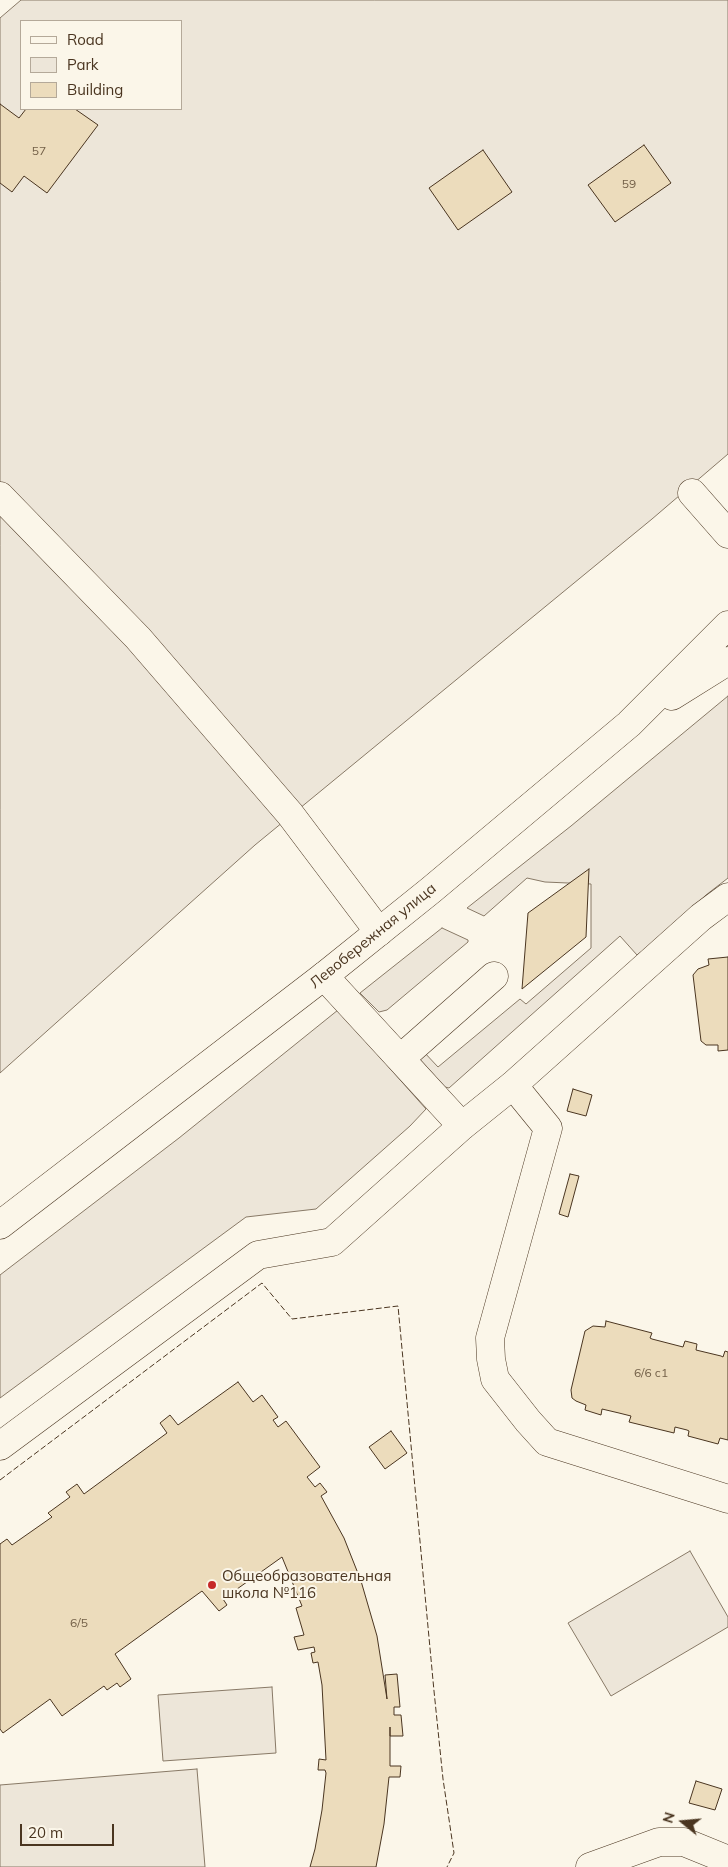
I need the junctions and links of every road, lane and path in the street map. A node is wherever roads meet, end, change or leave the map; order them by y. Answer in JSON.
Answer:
{"nodes":[{"id":1,"x":692,"y":493,"type":"dead end"},
{"id":2,"x":0,"y":496,"type":"edge"},
{"id":3,"x":728,"y":534,"type":"edge"},
{"id":4,"x":728,"y":625,"type":"edge"},
{"id":5,"x":728,"y":661,"type":"edge"},
{"id":6,"x":628,"y":724,"type":"junction"},
{"id":7,"x":728,"y":897,"type":"edge"},
{"id":8,"x":728,"y":913,"type":"edge"},
{"id":9,"x":701,"y":916,"type":"junction"},
{"id":10,"x":379,"y":932,"type":"junction"},
{"id":11,"x":324,"y":976,"type":"junction"},
{"id":12,"x":494,"y":976,"type":"dead end"},
{"id":13,"x":400,"y":1058,"type":"junction"},
{"id":14,"x":513,"y":1085,"type":"junction"},
{"id":15,"x":462,"y":1126,"type":"junction"},
{"id":16,"x":0,"y":1225,"type":"edge"},
{"id":17,"x":0,"y":1446,"type":"edge"},
{"id":18,"x":728,"y":1499,"type":"edge"},
{"id":19,"x":728,"y":1860,"type":"edge"},
{"id":20,"x":590,"y":1867,"type":"edge"}],
"edges":[{"from":1,"to":3,"type":"street"},
{"from":2,"to":10,"type":"street"},
{"from":4,"to":6,"type":"street","name":"Левобережная улица"},
{"from":5,"to":6,"type":"street"},
{"from":6,"to":10,"type":"street","name":"Левобережная улица"},
{"from":7,"to":9,"type":"street"},
{"from":8,"to":9,"type":"street"},
{"from":9,"to":14,"type":"street"},
{"from":10,"to":11,"type":"street","name":"Левобережная улица"},
{"from":11,"to":13,"type":"street"},
{"from":11,"to":16,"type":"street","name":"Левобережная улица"},
{"from":12,"to":13,"type":"street"},
{"from":13,"to":15,"type":"street"},
{"from":14,"to":15,"type":"street"},
{"from":14,"to":18,"type":"street"},
{"from":15,"to":17,"type":"street"},
{"from":19,"to":20,"type":"street"}]}
